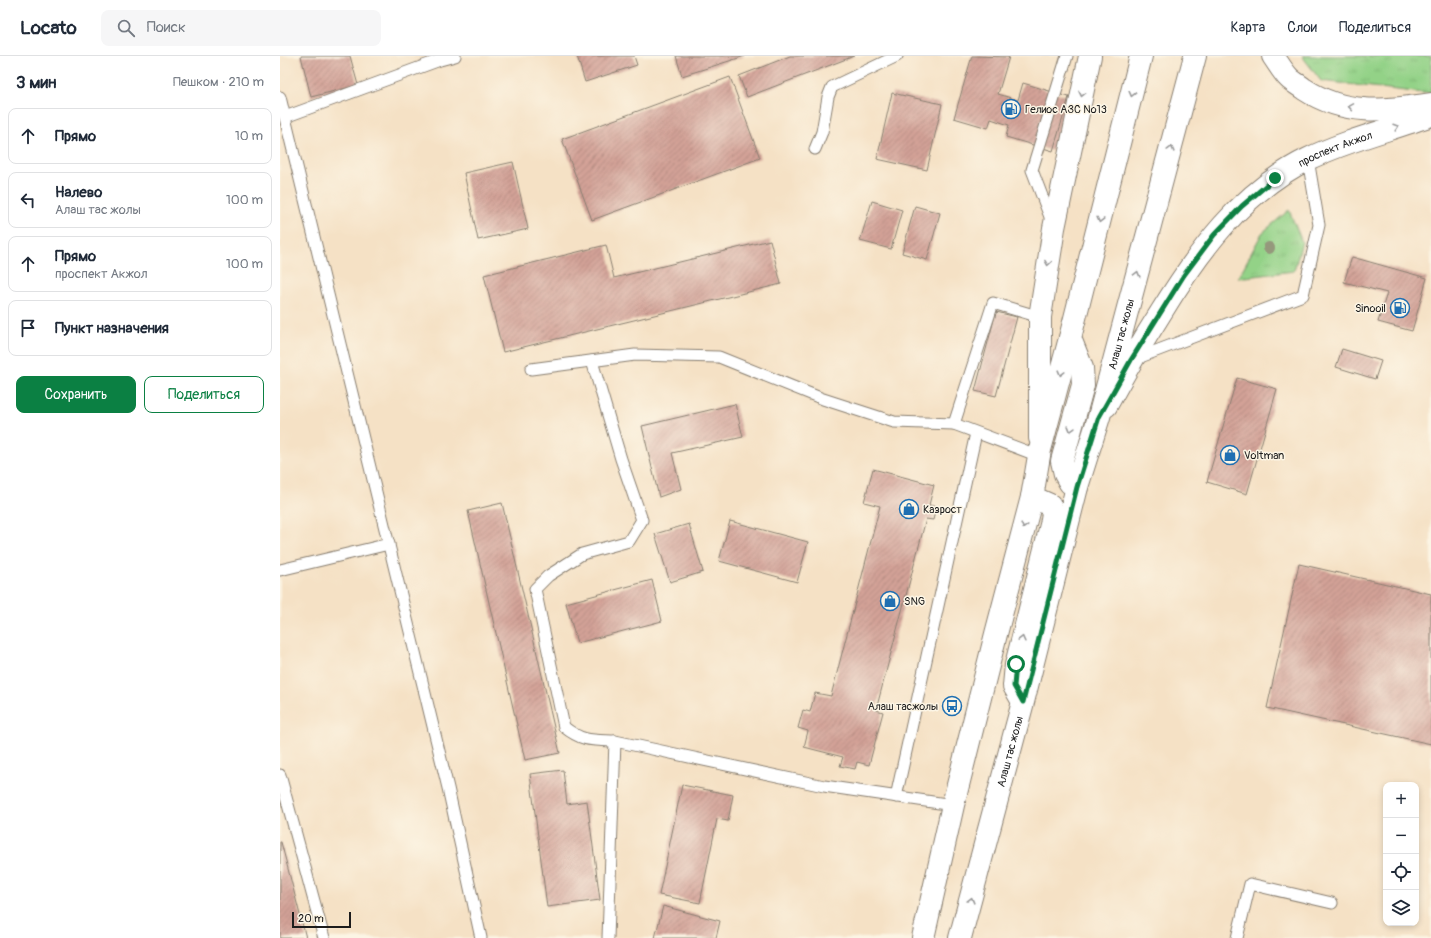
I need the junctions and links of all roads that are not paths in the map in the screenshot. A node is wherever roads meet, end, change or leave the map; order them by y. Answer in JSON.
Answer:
{"nodes":[{"id":1,"x":455,"y":56,"type":"edge"},
{"id":2,"x":897,"y":56,"type":"edge"},
{"id":3,"x":1067,"y":56,"type":"edge"},
{"id":4,"x":1090,"y":56,"type":"edge"},
{"id":5,"x":1142,"y":56,"type":"edge"},
{"id":6,"x":1195,"y":56,"type":"edge"},
{"id":7,"x":1273,"y":56,"type":"edge"},
{"id":8,"x":280,"y":97,"type":"edge"},
{"id":9,"x":1431,"y":104,"type":"edge"},
{"id":10,"x":1431,"y":115,"type":"edge"},
{"id":11,"x":285,"y":117,"type":"junction"},
{"id":12,"x":815,"y":149,"type":"dead end"},
{"id":13,"x":1308,"y":159,"type":"junction"},
{"id":14,"x":1054,"y":228,"type":"junction"},
{"id":15,"x":1040,"y":317,"type":"junction"},
{"id":16,"x":1070,"y":338,"type":"junction"},
{"id":17,"x":1131,"y":360,"type":"junction"},
{"id":18,"x":592,"y":361,"type":"junction"},
{"id":19,"x":531,"y":369,"type":"dead end"},
{"id":20,"x":1099,"y":417,"type":"junction"},
{"id":21,"x":954,"y":424,"type":"junction"},
{"id":22,"x":976,"y":433,"type":"junction"},
{"id":23,"x":1039,"y":453,"type":"junction"},
{"id":24,"x":1077,"y":487,"type":"junction"},
{"id":25,"x":1032,"y":496,"type":"junction"},
{"id":26,"x":389,"y":544,"type":"junction"},
{"id":27,"x":280,"y":570,"type":"edge"},
{"id":28,"x":1023,"y":702,"type":"junction"},
{"id":29,"x":615,"y":741,"type":"junction"},
{"id":30,"x":280,"y":775,"type":"edge"},
{"id":31,"x":896,"y":797,"type":"junction"},
{"id":32,"x":953,"y":805,"type":"junction"},
{"id":33,"x":1332,"y":903,"type":"dead end"},
{"id":34,"x":324,"y":938,"type":"edge"},
{"id":35,"x":481,"y":938,"type":"edge"},
{"id":36,"x":608,"y":938,"type":"edge"},
{"id":37,"x":923,"y":938,"type":"edge"},
{"id":38,"x":960,"y":938,"type":"edge"},
{"id":39,"x":1237,"y":938,"type":"edge"}],
"edges":[{"from":1,"to":11,"type":"lane"},
{"from":2,"to":12,"type":"lane"},
{"from":3,"to":14,"type":"lane"},
{"from":4,"to":14,"type":"main road","one_way":true},
{"from":5,"to":16,"type":"main road","one_way":true},
{"from":20,"to":6,"type":"main road","name":"Алаш тас жолы","one_way":true},
{"from":9,"to":7,"type":"main road","one_way":true},
{"from":8,"to":11,"type":"lane"},
{"from":13,"to":10,"type":"main road","name":"проспект Акжол","one_way":true},
{"from":11,"to":26,"type":"lane"},
{"from":13,"to":17,"type":"main road","name":"проспект Акжол"},
{"from":13,"to":17,"type":"lane"},
{"from":14,"to":15,"type":"main road","one_way":true},
{"from":15,"to":21,"type":"lane"},
{"from":15,"to":23,"type":"main road"},
{"from":16,"to":23,"type":"main road","one_way":true},
{"from":16,"to":24,"type":"main road","one_way":true},
{"from":17,"to":20,"type":"main road","name":"проспект Акжол"},
{"from":18,"to":19,"type":"lane"},
{"from":18,"to":21,"type":"lane"},
{"from":18,"to":29,"type":"lane"},
{"from":20,"to":24,"type":"main road","name":"Алаш тас жолы"},
{"from":21,"to":22,"type":"lane"},
{"from":22,"to":23,"type":"lane"},
{"from":22,"to":31,"type":"lane"},
{"from":23,"to":25,"type":"main road"},
{"from":24,"to":28,"type":"main road","name":"Алаш тас жолы"},
{"from":28,"to":25,"type":"main road","one_way":true},
{"from":25,"to":32,"type":"main road","one_way":true},
{"from":26,"to":27,"type":"lane"},
{"from":26,"to":35,"type":"lane"},
{"from":38,"to":28,"type":"main road","name":"Алаш тас жолы","one_way":true},
{"from":29,"to":31,"type":"lane"},
{"from":29,"to":36,"type":"lane"},
{"from":30,"to":34,"type":"lane"},
{"from":31,"to":32,"type":"lane"},
{"from":32,"to":37,"type":"main road"},
{"from":33,"to":39,"type":"lane"}]}
